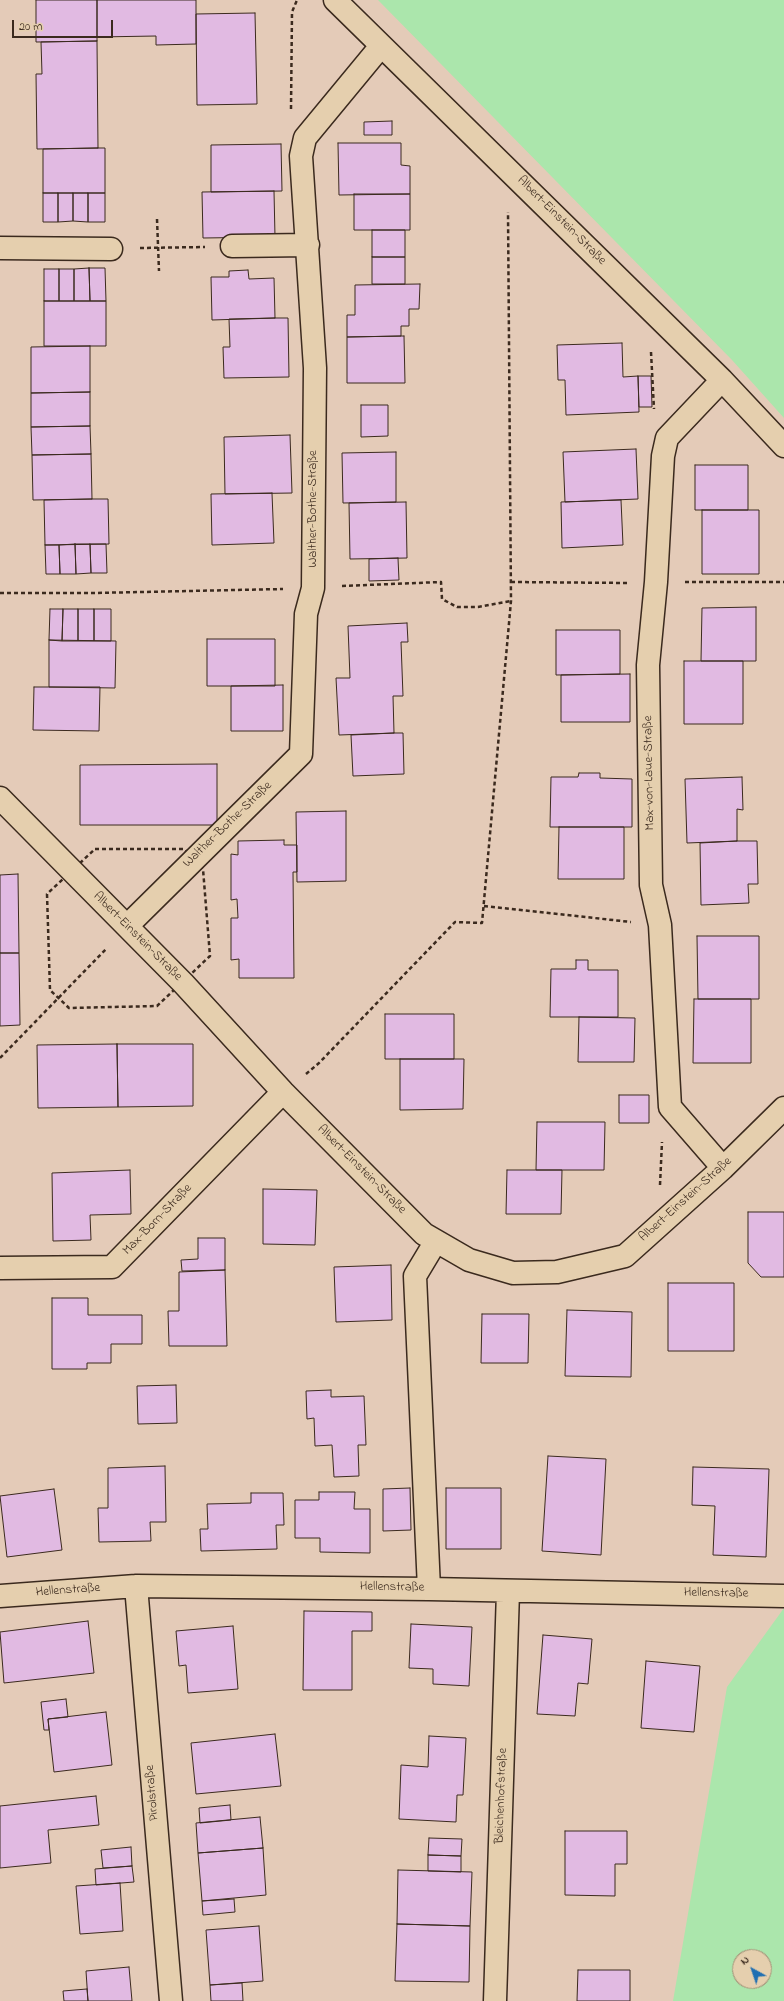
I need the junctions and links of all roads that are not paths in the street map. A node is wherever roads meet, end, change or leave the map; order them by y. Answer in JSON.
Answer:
{"nodes":[{"id":1,"x":335,"y":0,"type":"edge"},
{"id":2,"x":381,"y":46,"type":"junction"},
{"id":3,"x":308,"y":245,"type":"junction"},
{"id":4,"x":232,"y":246,"type":"dead end"},
{"id":5,"x":0,"y":248,"type":"edge"},
{"id":6,"x":111,"y":249,"type":"road end"},
{"id":7,"x":722,"y":380,"type":"junction"},
{"id":8,"x":784,"y":446,"type":"edge"},
{"id":9,"x":0,"y":798,"type":"edge"},
{"id":10,"x":127,"y":926,"type":"junction"},
{"id":11,"x":284,"y":1092,"type":"junction"},
{"id":12,"x":784,"y":1108,"type":"edge"},
{"id":13,"x":723,"y":1168,"type":"junction"},
{"id":14,"x":436,"y":1241,"type":"junction"},
{"id":15,"x":0,"y":1268,"type":"edge"},
{"id":16,"x":136,"y":1586,"type":"junction"},
{"id":17,"x":429,"y":1589,"type":"junction"},
{"id":18,"x":508,"y":1591,"type":"junction"},
{"id":19,"x":0,"y":1596,"type":"edge"},
{"id":20,"x":784,"y":1596,"type":"edge"},
{"id":21,"x":171,"y":2001,"type":"edge"},
{"id":22,"x":495,"y":2001,"type":"edge"}],
"edges":[{"from":1,"to":2,"type":"street","name":"Albert-Einstein-Straße"},
{"from":2,"to":3,"type":"street","name":"Walther-Bothe-Straße"},
{"from":2,"to":7,"type":"street","name":"Albert-Einstein-Straße"},
{"from":3,"to":4,"type":"street"},
{"from":3,"to":10,"type":"street","name":"Walther-Bothe-Straße"},
{"from":5,"to":6,"type":"street"},
{"from":7,"to":8,"type":"street","name":"Albert-Einstein-Straße"},
{"from":7,"to":13,"type":"street","name":"Max-von-Laue-Straße"},
{"from":9,"to":10,"type":"street","name":"Albert-Einstein-Straße"},
{"from":10,"to":11,"type":"street","name":"Albert-Einstein-Straße"},
{"from":11,"to":14,"type":"street","name":"Albert-Einstein-Straße"},
{"from":11,"to":15,"type":"street","name":"Max-Born-Straße"},
{"from":12,"to":13,"type":"street","name":"Albert-Einstein-Straße"},
{"from":13,"to":14,"type":"street","name":"Albert-Einstein-Straße"},
{"from":14,"to":17,"type":"street"},
{"from":16,"to":17,"type":"street","name":"Hellenstraße"},
{"from":16,"to":19,"type":"street","name":"Hellenstraße"},
{"from":16,"to":21,"type":"street","name":"Pirolstraße"},
{"from":17,"to":18,"type":"street","name":"Hellenstraße"},
{"from":18,"to":20,"type":"street","name":"Hellenstraße"},
{"from":18,"to":22,"type":"street","name":"Bleichenhofstraße"}]}
